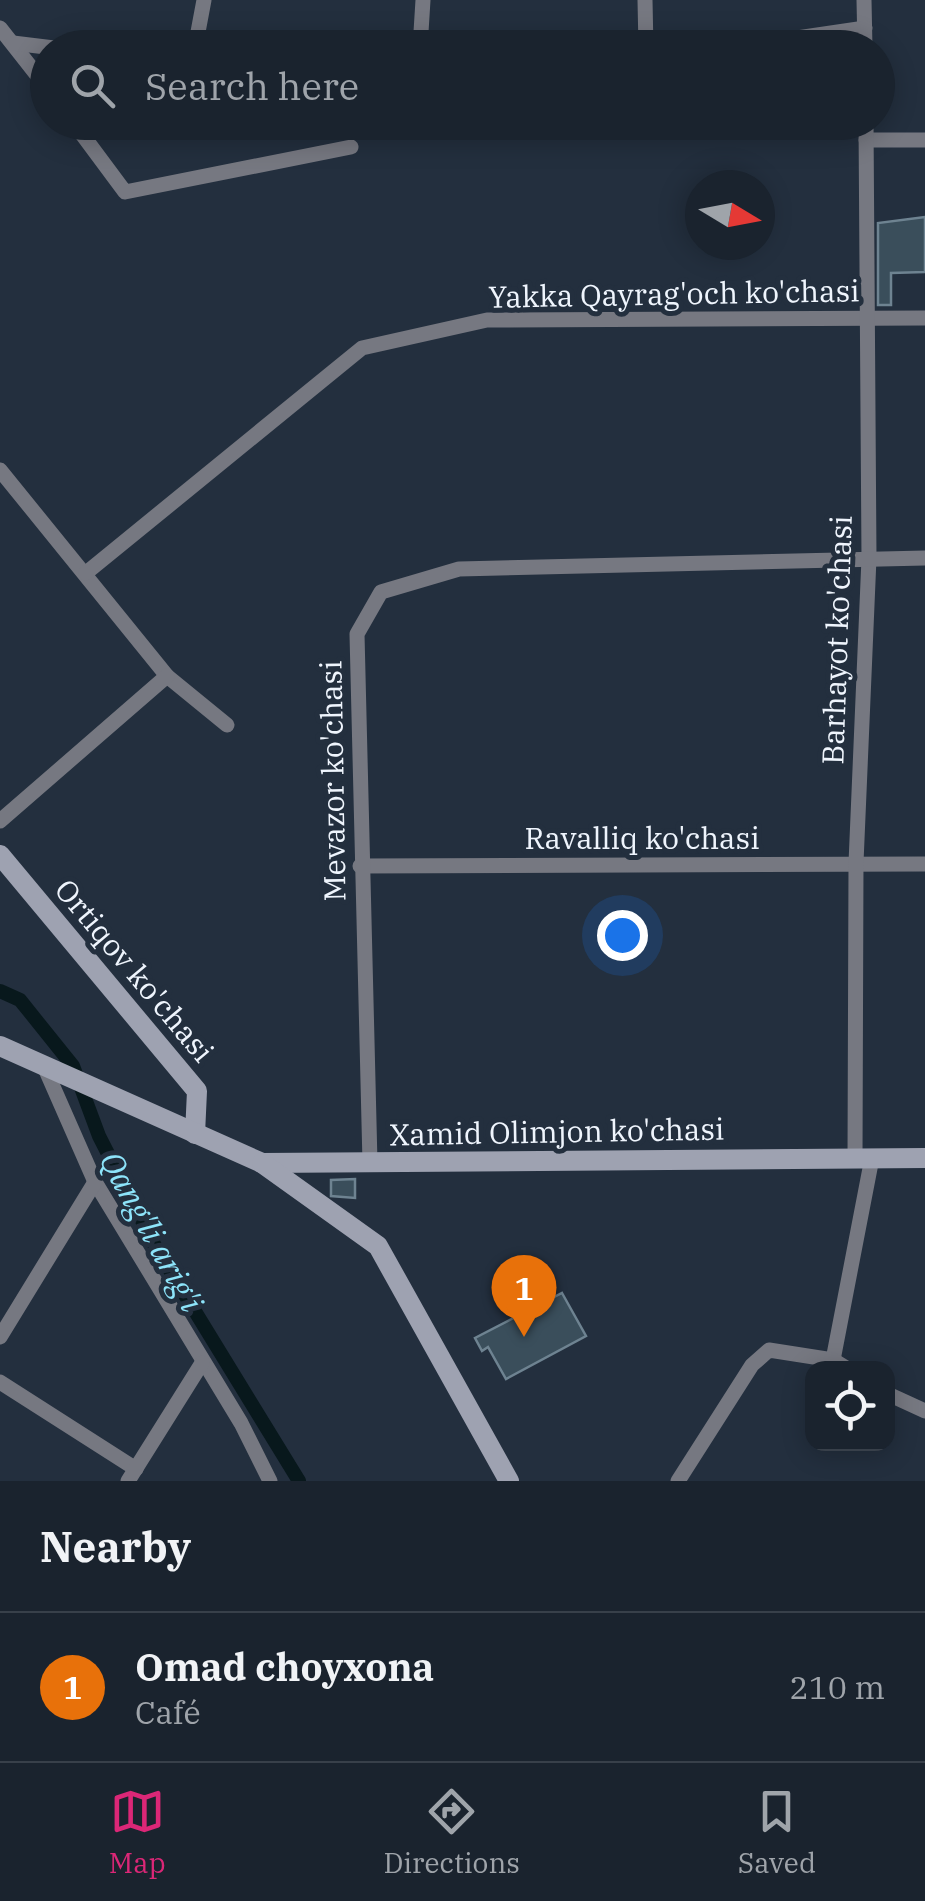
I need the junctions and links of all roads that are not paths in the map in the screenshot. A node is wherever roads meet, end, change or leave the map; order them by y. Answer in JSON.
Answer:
{"nodes":[{"id":1,"x":204,"y":0,"type":"edge"},
{"id":2,"x":423,"y":0,"type":"edge"},
{"id":3,"x":645,"y":0,"type":"edge"},
{"id":4,"x":864,"y":0,"type":"edge"},
{"id":5,"x":0,"y":28,"type":"edge"},
{"id":6,"x":865,"y":28,"type":"joint"},
{"id":7,"x":198,"y":30,"type":"edge"},
{"id":8,"x":421,"y":30,"type":"edge"},
{"id":9,"x":646,"y":30,"type":"edge"},
{"id":10,"x":851,"y":30,"type":"edge"},
{"id":11,"x":13,"y":43,"type":"junction"},
{"id":12,"x":30,"y":45,"type":"edge"},
{"id":13,"x":30,"y":65,"type":"edge"},
{"id":14,"x":86,"y":140,"type":"edge"},
{"id":15,"x":866,"y":140,"type":"joint"},
{"id":16,"x":925,"y":140,"type":"edge"},
{"id":17,"x":351,"y":147,"type":"dead end"},
{"id":18,"x":866,"y":318,"type":"junction"},
{"id":19,"x":925,"y":318,"type":"edge"},
{"id":20,"x":0,"y":470,"type":"edge"},
{"id":21,"x":869,"y":558,"type":"junction"},
{"id":22,"x":925,"y":558,"type":"edge"},
{"id":23,"x":86,"y":573,"type":"junction"},
{"id":24,"x":168,"y":676,"type":"junction"},
{"id":25,"x":226,"y":725,"type":"dead end"},
{"id":26,"x":0,"y":821,"type":"edge"},
{"id":27,"x":0,"y":854,"type":"edge"},
{"id":28,"x":856,"y":864,"type":"junction"},
{"id":29,"x":925,"y":864,"type":"edge"},
{"id":30,"x":360,"y":866,"type":"junction"},
{"id":31,"x":0,"y":1046,"type":"edge"},
{"id":32,"x":44,"y":1066,"type":"junction"},
{"id":33,"x":195,"y":1134,"type":"junction"},
{"id":34,"x":864,"y":1158,"type":"junction"},
{"id":35,"x":925,"y":1158,"type":"edge"},
{"id":36,"x":262,"y":1163,"type":"junction"},
{"id":37,"x":370,"y":1163,"type":"junction"},
{"id":38,"x":95,"y":1182,"type":"junction"},
{"id":39,"x":0,"y":1338,"type":"edge"},
{"id":40,"x":824,"y":1361,"type":"edge"},
{"id":41,"x":839,"y":1361,"type":"edge"},
{"id":42,"x":202,"y":1363,"type":"junction"},
{"id":43,"x":0,"y":1382,"type":"edge"},
{"id":44,"x":895,"y":1397,"type":"edge"},
{"id":45,"x":925,"y":1411,"type":"edge"},
{"id":46,"x":132,"y":1475,"type":"edge"},
{"id":47,"x":270,"y":1481,"type":"edge"},
{"id":48,"x":509,"y":1481,"type":"edge"},
{"id":49,"x":678,"y":1481,"type":"edge"}],
"edges":[{"from":1,"to":7,"type":"street"},
{"from":2,"to":8,"type":"street"},
{"from":3,"to":9,"type":"street"},
{"from":4,"to":6,"type":"street"},
{"from":5,"to":11,"type":"street"},
{"from":6,"to":10,"type":"street"},
{"from":11,"to":12,"type":"street"},
{"from":11,"to":13,"type":"street"},
{"from":14,"to":17,"type":"street"},
{"from":15,"to":16,"type":"street"},
{"from":15,"to":18,"type":"street","name":"Barhayot ko'chasi"},
{"from":18,"to":19,"type":"street","name":"Yakka Qayrag'och ko'chasi"},
{"from":18,"to":21,"type":"street","name":"Barhayot ko'chasi"},
{"from":18,"to":23,"type":"street","name":"Yakka Qayrag'och ko'chasi"},
{"from":20,"to":23,"type":"street"},
{"from":21,"to":22,"type":"street","name":"Mevazor ko'chasi"},
{"from":21,"to":28,"type":"street","name":"Barhayot ko'chasi"},
{"from":21,"to":30,"type":"street","name":"Mevazor ko'chasi"},
{"from":23,"to":24,"type":"street"},
{"from":24,"to":25,"type":"street"},
{"from":24,"to":26,"type":"street"},
{"from":27,"to":33,"type":"main road","name":"Ortiqov ko'chasi"},
{"from":28,"to":29,"type":"street","name":"Ravalliq ko'chasi"},
{"from":28,"to":30,"type":"street","name":"Ravalliq ko'chasi"},
{"from":28,"to":34,"type":"street","name":"Barhayot ko'chasi"},
{"from":30,"to":37,"type":"street","name":"Mevazor ko'chasi"},
{"from":31,"to":32,"type":"main road"},
{"from":32,"to":33,"type":"main road","name":"Xamid Olimjon ko'chasi"},
{"from":32,"to":38,"type":"street"},
{"from":33,"to":36,"type":"main road","name":"Xamid Olimjon ko'chasi"},
{"from":34,"to":35,"type":"main road","name":"Xamid Olimjon ko'chasi"},
{"from":34,"to":37,"type":"main road","name":"Xamid Olimjon ko'chasi"},
{"from":34,"to":41,"type":"street","name":"Barhayot ko'chasi"},
{"from":36,"to":37,"type":"main road","name":"Xamid Olimjon ko'chasi"},
{"from":36,"to":48,"type":"main road"},
{"from":38,"to":39,"type":"street"},
{"from":38,"to":42,"type":"street"},
{"from":40,"to":49,"type":"street"},
{"from":42,"to":46,"type":"street"},
{"from":42,"to":47,"type":"street"},
{"from":43,"to":46,"type":"street"},
{"from":44,"to":45,"type":"street"}]}
